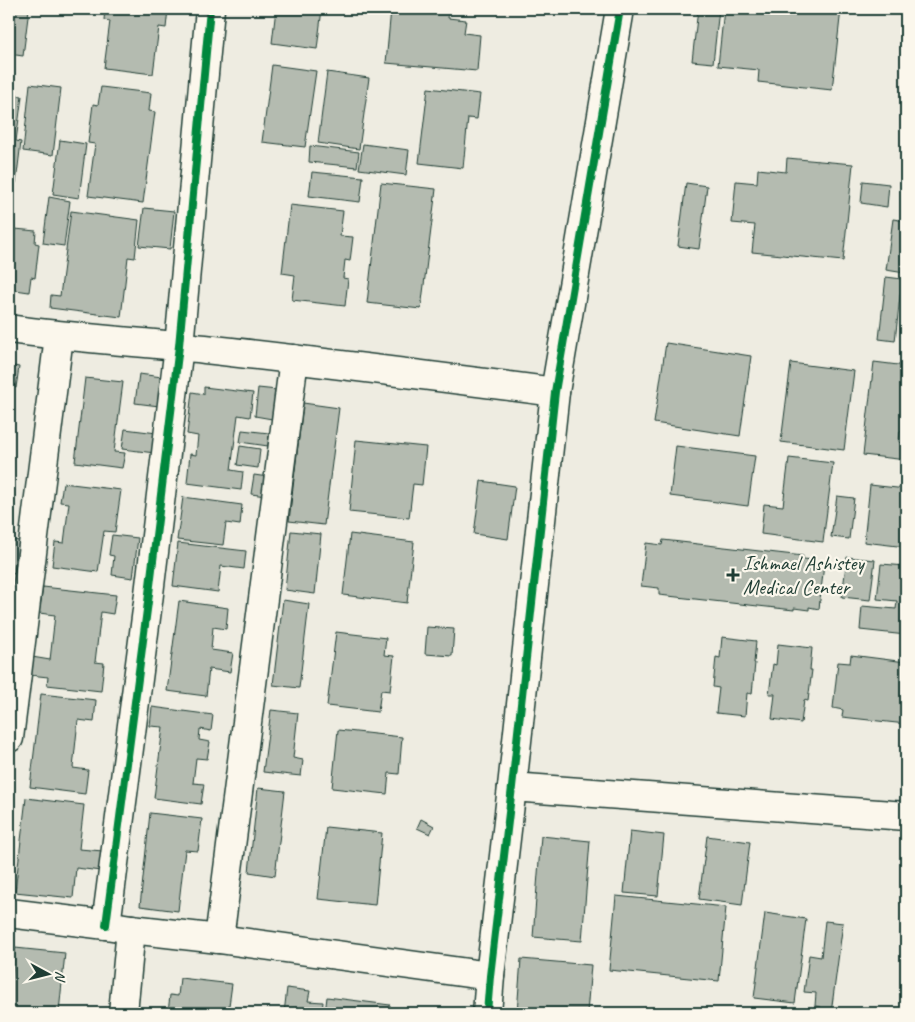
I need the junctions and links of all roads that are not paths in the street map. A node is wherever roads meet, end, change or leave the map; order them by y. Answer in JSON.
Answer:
{"nodes":[{"id":1,"x":210,"y":9,"type":"edge"},
{"id":2,"x":620,"y":9,"type":"edge"},
{"id":3,"x":9,"y":330,"type":"edge"},
{"id":4,"x":59,"y":336,"type":"junction"},
{"id":5,"x":179,"y":346,"type":"junction"},
{"id":6,"x":294,"y":359,"type":"junction"},
{"id":7,"x":556,"y":392,"type":"junction"},
{"id":8,"x":9,"y":738,"type":"edge"},
{"id":9,"x":512,"y":787,"type":"junction"},
{"id":10,"x":906,"y":816,"type":"edge"},
{"id":11,"x":9,"y":914,"type":"edge"},
{"id":12,"x":119,"y":927,"type":"junction"},
{"id":13,"x":219,"y":940,"type":"junction"},
{"id":14,"x":490,"y":976,"type":"junction"},
{"id":15,"x":124,"y":1013,"type":"edge"},
{"id":16,"x":487,"y":1013,"type":"edge"}],
"edges":[{"from":1,"to":5,"type":"street"},
{"from":2,"to":7,"type":"street"},
{"from":3,"to":4,"type":"street"},
{"from":4,"to":5,"type":"street"},
{"from":4,"to":8,"type":"street"},
{"from":5,"to":6,"type":"street"},
{"from":5,"to":12,"type":"street"},
{"from":6,"to":7,"type":"street"},
{"from":6,"to":13,"type":"street"},
{"from":7,"to":9,"type":"street"},
{"from":9,"to":10,"type":"street"},
{"from":9,"to":14,"type":"street"},
{"from":11,"to":12,"type":"street"},
{"from":12,"to":13,"type":"street"},
{"from":12,"to":15,"type":"street"},
{"from":13,"to":14,"type":"street"},
{"from":14,"to":16,"type":"street"}]}
